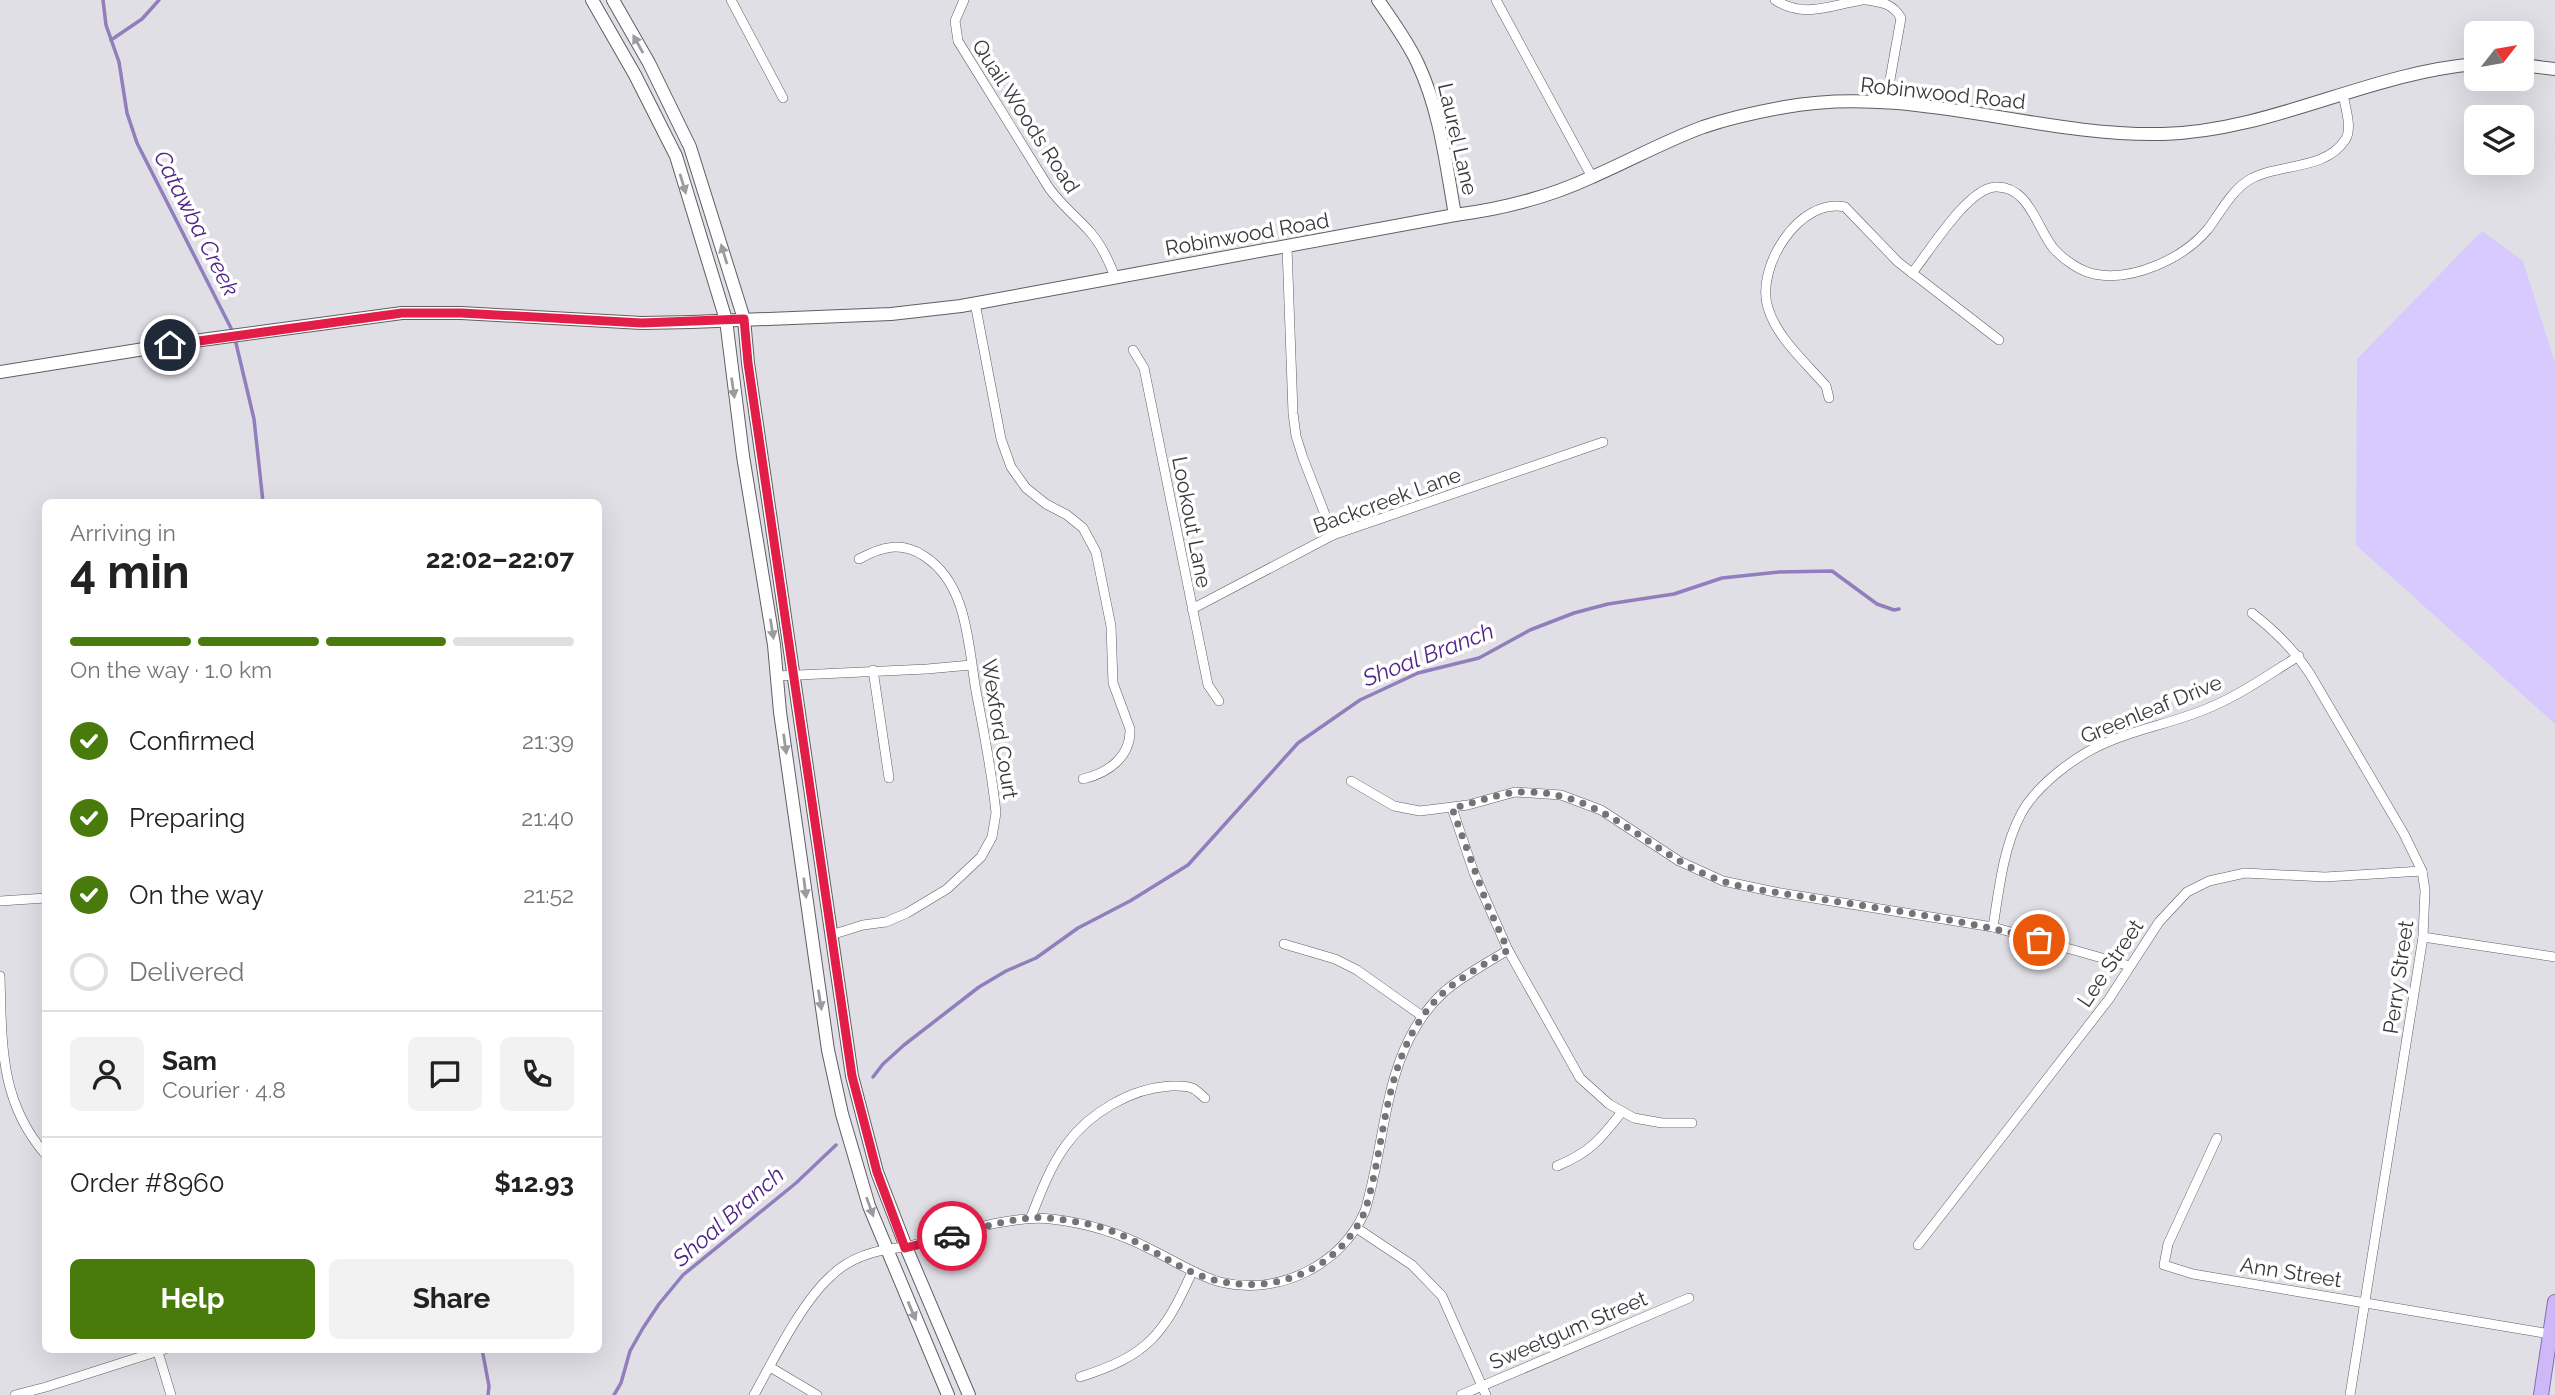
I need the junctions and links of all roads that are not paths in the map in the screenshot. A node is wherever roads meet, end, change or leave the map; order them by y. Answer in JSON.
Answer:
{"nodes":[{"id":1,"x":592,"y":0,"type":"edge"},
{"id":2,"x":614,"y":0,"type":"edge"},
{"id":3,"x":731,"y":0,"type":"edge"},
{"id":4,"x":964,"y":0,"type":"edge"},
{"id":5,"x":1378,"y":0,"type":"edge"},
{"id":6,"x":1496,"y":0,"type":"edge"},
{"id":7,"x":1775,"y":0,"type":"edge"},
{"id":8,"x":1865,"y":0,"type":"edge"},
{"id":9,"x":2464,"y":66,"type":"edge"},
{"id":10,"x":2534,"y":66,"type":"edge"},
{"id":11,"x":2555,"y":69,"type":"edge"},
{"id":12,"x":2343,"y":94,"type":"junction"},
{"id":13,"x":783,"y":98,"type":"dead end"},
{"id":14,"x":1886,"y":102,"type":"junction"},
{"id":15,"x":1592,"y":177,"type":"junction"},
{"id":16,"x":1455,"y":215,"type":"junction"},
{"id":17,"x":1287,"y":247,"type":"junction"},
{"id":18,"x":1912,"y":273,"type":"junction"},
{"id":19,"x":1115,"y":277,"type":"junction"},
{"id":20,"x":975,"y":303,"type":"junction"},
{"id":21,"x":744,"y":319,"type":"junction"},
{"id":22,"x":726,"y":320,"type":"junction"},
{"id":23,"x":1999,"y":340,"type":"dead end"},
{"id":24,"x":1133,"y":350,"type":"dead end"},
{"id":25,"x":0,"y":372,"type":"edge"},
{"id":26,"x":1829,"y":398,"type":"dead end"},
{"id":27,"x":1603,"y":442,"type":"dead end"},
{"id":28,"x":1333,"y":535,"type":"junction"},
{"id":29,"x":859,"y":559,"type":"dead end"},
{"id":30,"x":1192,"y":609,"type":"junction"},
{"id":31,"x":2252,"y":613,"type":"dead end"},
{"id":32,"x":2299,"y":656,"type":"junction"},
{"id":33,"x":971,"y":665,"type":"junction"},
{"id":34,"x":873,"y":670,"type":"junction"},
{"id":35,"x":793,"y":674,"type":"junction"},
{"id":36,"x":777,"y":676,"type":"junction"},
{"id":37,"x":1219,"y":701,"type":"dead end"},
{"id":38,"x":889,"y":778,"type":"dead end"},
{"id":39,"x":1083,"y":779,"type":"dead end"},
{"id":40,"x":1351,"y":781,"type":"dead end"},
{"id":41,"x":1452,"y":808,"type":"junction"},
{"id":42,"x":2422,"y":871,"type":"junction"},
{"id":43,"x":42,"y":898,"type":"edge"},
{"id":44,"x":0,"y":901,"type":"edge"},
{"id":45,"x":1993,"y":927,"type":"junction"},
{"id":46,"x":810,"y":933,"type":"junction"},
{"id":47,"x":831,"y":935,"type":"junction"},
{"id":48,"x":2423,"y":937,"type":"junction"},
{"id":49,"x":1284,"y":944,"type":"dead end"},
{"id":50,"x":1508,"y":950,"type":"junction"},
{"id":51,"x":2555,"y":957,"type":"edge"},
{"id":52,"x":2130,"y":966,"type":"junction"},
{"id":53,"x":0,"y":976,"type":"edge"},
{"id":54,"x":1422,"y":1016,"type":"junction"},
{"id":55,"x":1205,"y":1098,"type":"dead end"},
{"id":56,"x":1621,"y":1113,"type":"junction"},
{"id":57,"x":1692,"y":1123,"type":"dead end"},
{"id":58,"x":2217,"y":1139,"type":"dead end"},
{"id":59,"x":42,"y":1151,"type":"edge"},
{"id":60,"x":1557,"y":1166,"type":"dead end"},
{"id":61,"x":1031,"y":1217,"type":"junction"},
{"id":62,"x":1358,"y":1229,"type":"junction"},
{"id":63,"x":1918,"y":1245,"type":"dead end"},
{"id":64,"x":905,"y":1248,"type":"junction"},
{"id":65,"x":886,"y":1249,"type":"junction"},
{"id":66,"x":1192,"y":1272,"type":"junction"},
{"id":67,"x":1689,"y":1298,"type":"dead end"},
{"id":68,"x":2364,"y":1301,"type":"junction"},
{"id":69,"x":2555,"y":1302,"type":"edge"},
{"id":70,"x":2550,"y":1334,"type":"junction"},
{"id":71,"x":151,"y":1353,"type":"edge"},
{"id":72,"x":161,"y":1353,"type":"edge"},
{"id":73,"x":770,"y":1367,"type":"junction"},
{"id":74,"x":1080,"y":1377,"type":"dead end"},
{"id":75,"x":1484,"y":1391,"type":"edge"},
{"id":76,"x":15,"y":1395,"type":"edge"},
{"id":77,"x":171,"y":1395,"type":"edge"},
{"id":78,"x":754,"y":1395,"type":"edge"},
{"id":79,"x":817,"y":1395,"type":"edge"},
{"id":80,"x":948,"y":1395,"type":"edge"},
{"id":81,"x":969,"y":1395,"type":"edge"},
{"id":82,"x":1461,"y":1395,"type":"edge"},
{"id":83,"x":2350,"y":1395,"type":"edge"},
{"id":84,"x":2541,"y":1395,"type":"edge"}],
"edges":[{"from":1,"to":22,"type":"main road","one_way":true},
{"from":21,"to":2,"type":"main road","one_way":true},
{"from":3,"to":13,"type":"street"},
{"from":4,"to":19,"type":"street","name":"Quail Woods Road"},
{"from":5,"to":16,"type":"main road","name":"Laurel Lane"},
{"from":6,"to":15,"type":"street"},
{"from":7,"to":8,"type":"street"},
{"from":8,"to":14,"type":"street"},
{"from":9,"to":12,"type":"main road","name":"Robinwood Road"},
{"from":10,"to":11,"type":"main road"},
{"from":12,"to":14,"type":"main road","name":"Robinwood Road"},
{"from":12,"to":18,"type":"street"},
{"from":14,"to":15,"type":"main road","name":"Robinwood Road"},
{"from":15,"to":16,"type":"main road","name":"Robinwood Road"},
{"from":16,"to":17,"type":"main road","name":"Robinwood Road"},
{"from":17,"to":19,"type":"main road","name":"Robinwood Road"},
{"from":17,"to":28,"type":"street"},
{"from":18,"to":23,"type":"street"},
{"from":18,"to":26,"type":"street"},
{"from":19,"to":20,"type":"main road","name":"Robinwood Road"},
{"from":20,"to":21,"type":"main road","name":"Robinwood Road"},
{"from":20,"to":39,"type":"street"},
{"from":21,"to":22,"type":"main road","name":"Robinwood Road"},
{"from":21,"to":35,"type":"main road"},
{"from":22,"to":25,"type":"main road","name":"Robinwood Road"},
{"from":22,"to":36,"type":"main road","one_way":true},
{"from":24,"to":30,"type":"street","name":"Lookout Lane"},
{"from":27,"to":28,"type":"street","name":"Backcreek Lane"},
{"from":28,"to":30,"type":"street","name":"Backcreek Lane"},
{"from":29,"to":33,"type":"street","name":"Wexford Court"},
{"from":30,"to":37,"type":"street","name":"Lookout Lane"},
{"from":31,"to":32,"type":"street","name":"Perry Street"},
{"from":32,"to":42,"type":"street","name":"Perry Street"},
{"from":32,"to":45,"type":"street","name":"Greenleaf Drive"},
{"from":33,"to":34,"type":"street"},
{"from":33,"to":47,"type":"street","name":"Wexford Court"},
{"from":34,"to":35,"type":"street"},
{"from":34,"to":38,"type":"street"},
{"from":35,"to":36,"type":"street"},
{"from":35,"to":47,"type":"main road"},
{"from":36,"to":46,"type":"main road","one_way":true},
{"from":40,"to":41,"type":"street"},
{"from":41,"to":45,"type":"street"},
{"from":41,"to":50,"type":"street"},
{"from":42,"to":48,"type":"street","name":"Perry Street"},
{"from":42,"to":52,"type":"street","name":"Lee Street"},
{"from":43,"to":44,"type":"street"},
{"from":45,"to":52,"type":"street"},
{"from":46,"to":47,"type":"main road"},
{"from":46,"to":65,"type":"main road","one_way":true},
{"from":47,"to":64,"type":"main road"},
{"from":48,"to":51,"type":"street"},
{"from":48,"to":68,"type":"street","name":"Perry Street"},
{"from":49,"to":54,"type":"street"},
{"from":50,"to":54,"type":"street"},
{"from":50,"to":56,"type":"street"},
{"from":52,"to":63,"type":"street","name":"Lee Street"},
{"from":53,"to":59,"type":"street"},
{"from":54,"to":62,"type":"street"},
{"from":55,"to":61,"type":"street"},
{"from":56,"to":57,"type":"street"},
{"from":56,"to":60,"type":"street"},
{"from":58,"to":68,"type":"street","name":"Ann Street"},
{"from":61,"to":64,"type":"street"},
{"from":61,"to":66,"type":"street"},
{"from":62,"to":66,"type":"street"},
{"from":62,"to":75,"type":"street"},
{"from":64,"to":65,"type":"street"},
{"from":64,"to":81,"type":"main road"},
{"from":65,"to":73,"type":"street"},
{"from":65,"to":80,"type":"main road","one_way":true},
{"from":66,"to":74,"type":"street"},
{"from":67,"to":75,"type":"street","name":"Sweetgum Street"},
{"from":68,"to":70,"type":"street","name":"Ann Street"},
{"from":68,"to":83,"type":"street","name":"Perry Street"},
{"from":69,"to":70,"type":"main road"},
{"from":70,"to":84,"type":"main road"},
{"from":71,"to":76,"type":"street"},
{"from":72,"to":77,"type":"street"},
{"from":73,"to":78,"type":"street"},
{"from":73,"to":79,"type":"street"},
{"from":75,"to":82,"type":"street","name":"Sweetgum Street"}]}
